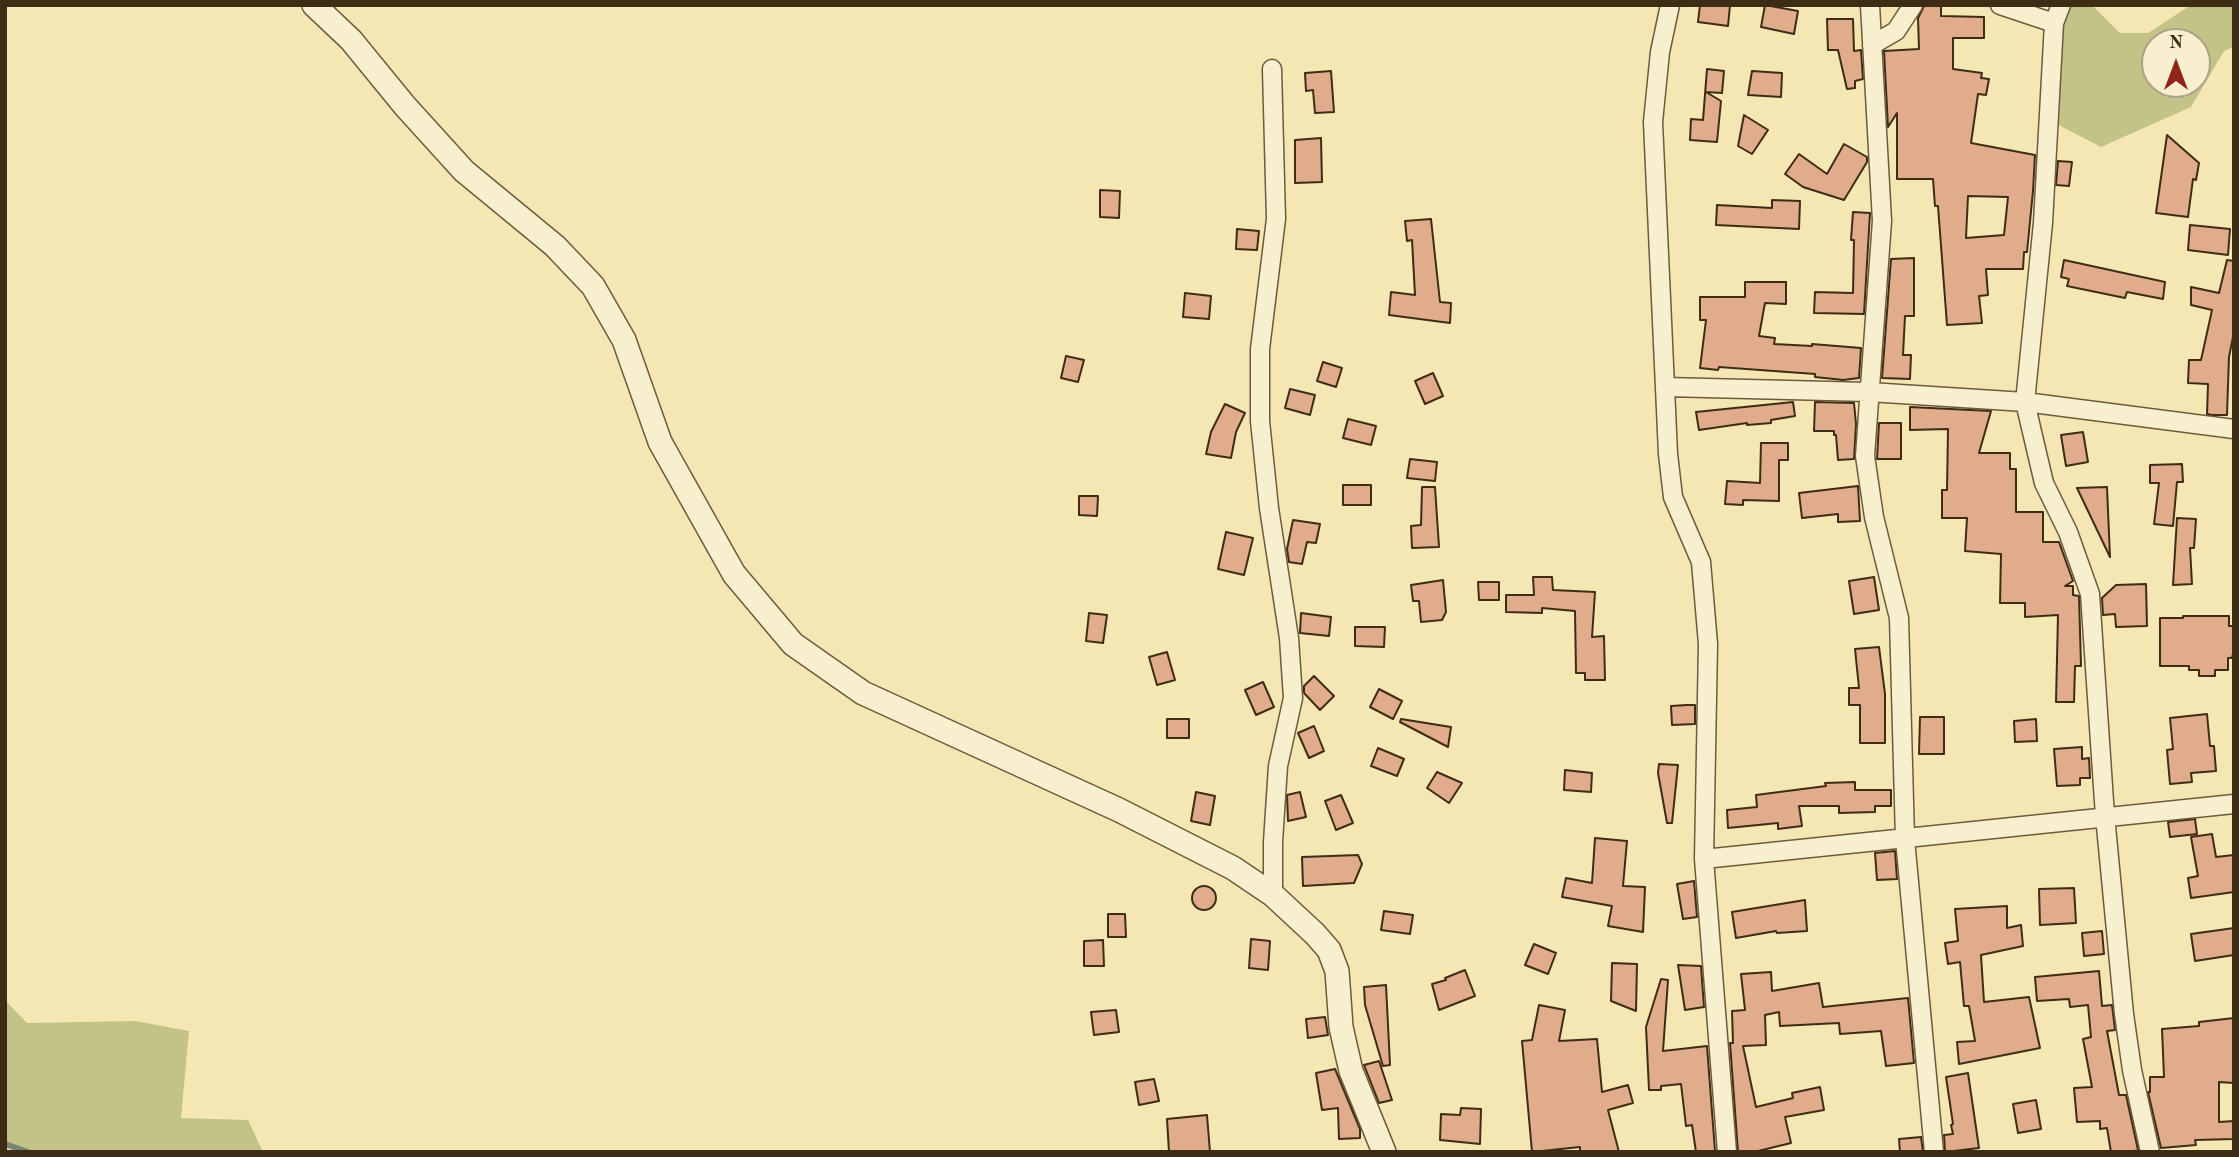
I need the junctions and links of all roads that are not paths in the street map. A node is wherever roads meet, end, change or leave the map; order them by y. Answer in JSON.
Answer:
{"nodes":[{"id":1,"x":314,"y":5,"type":"edge"},
{"id":2,"x":1670,"y":5,"type":"edge"},
{"id":3,"x":1870,"y":5,"type":"edge"},
{"id":4,"x":1913,"y":5,"type":"edge"},
{"id":5,"x":2000,"y":5,"type":"edge"},
{"id":6,"x":2061,"y":5,"type":"edge"},
{"id":7,"x":2054,"y":23,"type":"junction"},
{"id":8,"x":1871,"y":45,"type":"junction"},
{"id":9,"x":1272,"y":69,"type":"dead end"},
{"id":10,"x":1666,"y":387,"type":"junction"},
{"id":11,"x":1869,"y":392,"type":"junction"},
{"id":12,"x":2025,"y":402,"type":"junction"},
{"id":13,"x":2234,"y":429,"type":"edge"},
{"id":14,"x":2234,"y":804,"type":"edge"},
{"id":15,"x":2105,"y":816,"type":"junction"},
{"id":16,"x":1905,"y":839,"type":"junction"},
{"id":17,"x":1704,"y":859,"type":"junction"},
{"id":18,"x":1273,"y":895,"type":"junction"},
{"id":19,"x":1384,"y":1152,"type":"edge"},
{"id":20,"x":1727,"y":1152,"type":"edge"},
{"id":21,"x":1934,"y":1152,"type":"edge"},
{"id":22,"x":2150,"y":1152,"type":"edge"}],
"edges":[{"from":1,"to":18,"type":"street"},
{"from":2,"to":10,"type":"street"},
{"from":3,"to":8,"type":"street"},
{"from":4,"to":8,"type":"street"},
{"from":5,"to":7,"type":"street"},
{"from":6,"to":7,"type":"street"},
{"from":7,"to":12,"type":"street"},
{"from":8,"to":11,"type":"street"},
{"from":9,"to":18,"type":"street"},
{"from":10,"to":11,"type":"street"},
{"from":10,"to":17,"type":"street"},
{"from":11,"to":12,"type":"street"},
{"from":11,"to":16,"type":"street"},
{"from":12,"to":13,"type":"street"},
{"from":12,"to":15,"type":"street"},
{"from":14,"to":15,"type":"street"},
{"from":15,"to":16,"type":"street"},
{"from":15,"to":22,"type":"street"},
{"from":16,"to":17,"type":"street"},
{"from":16,"to":21,"type":"street"},
{"from":17,"to":20,"type":"street"},
{"from":18,"to":19,"type":"street"}]}
